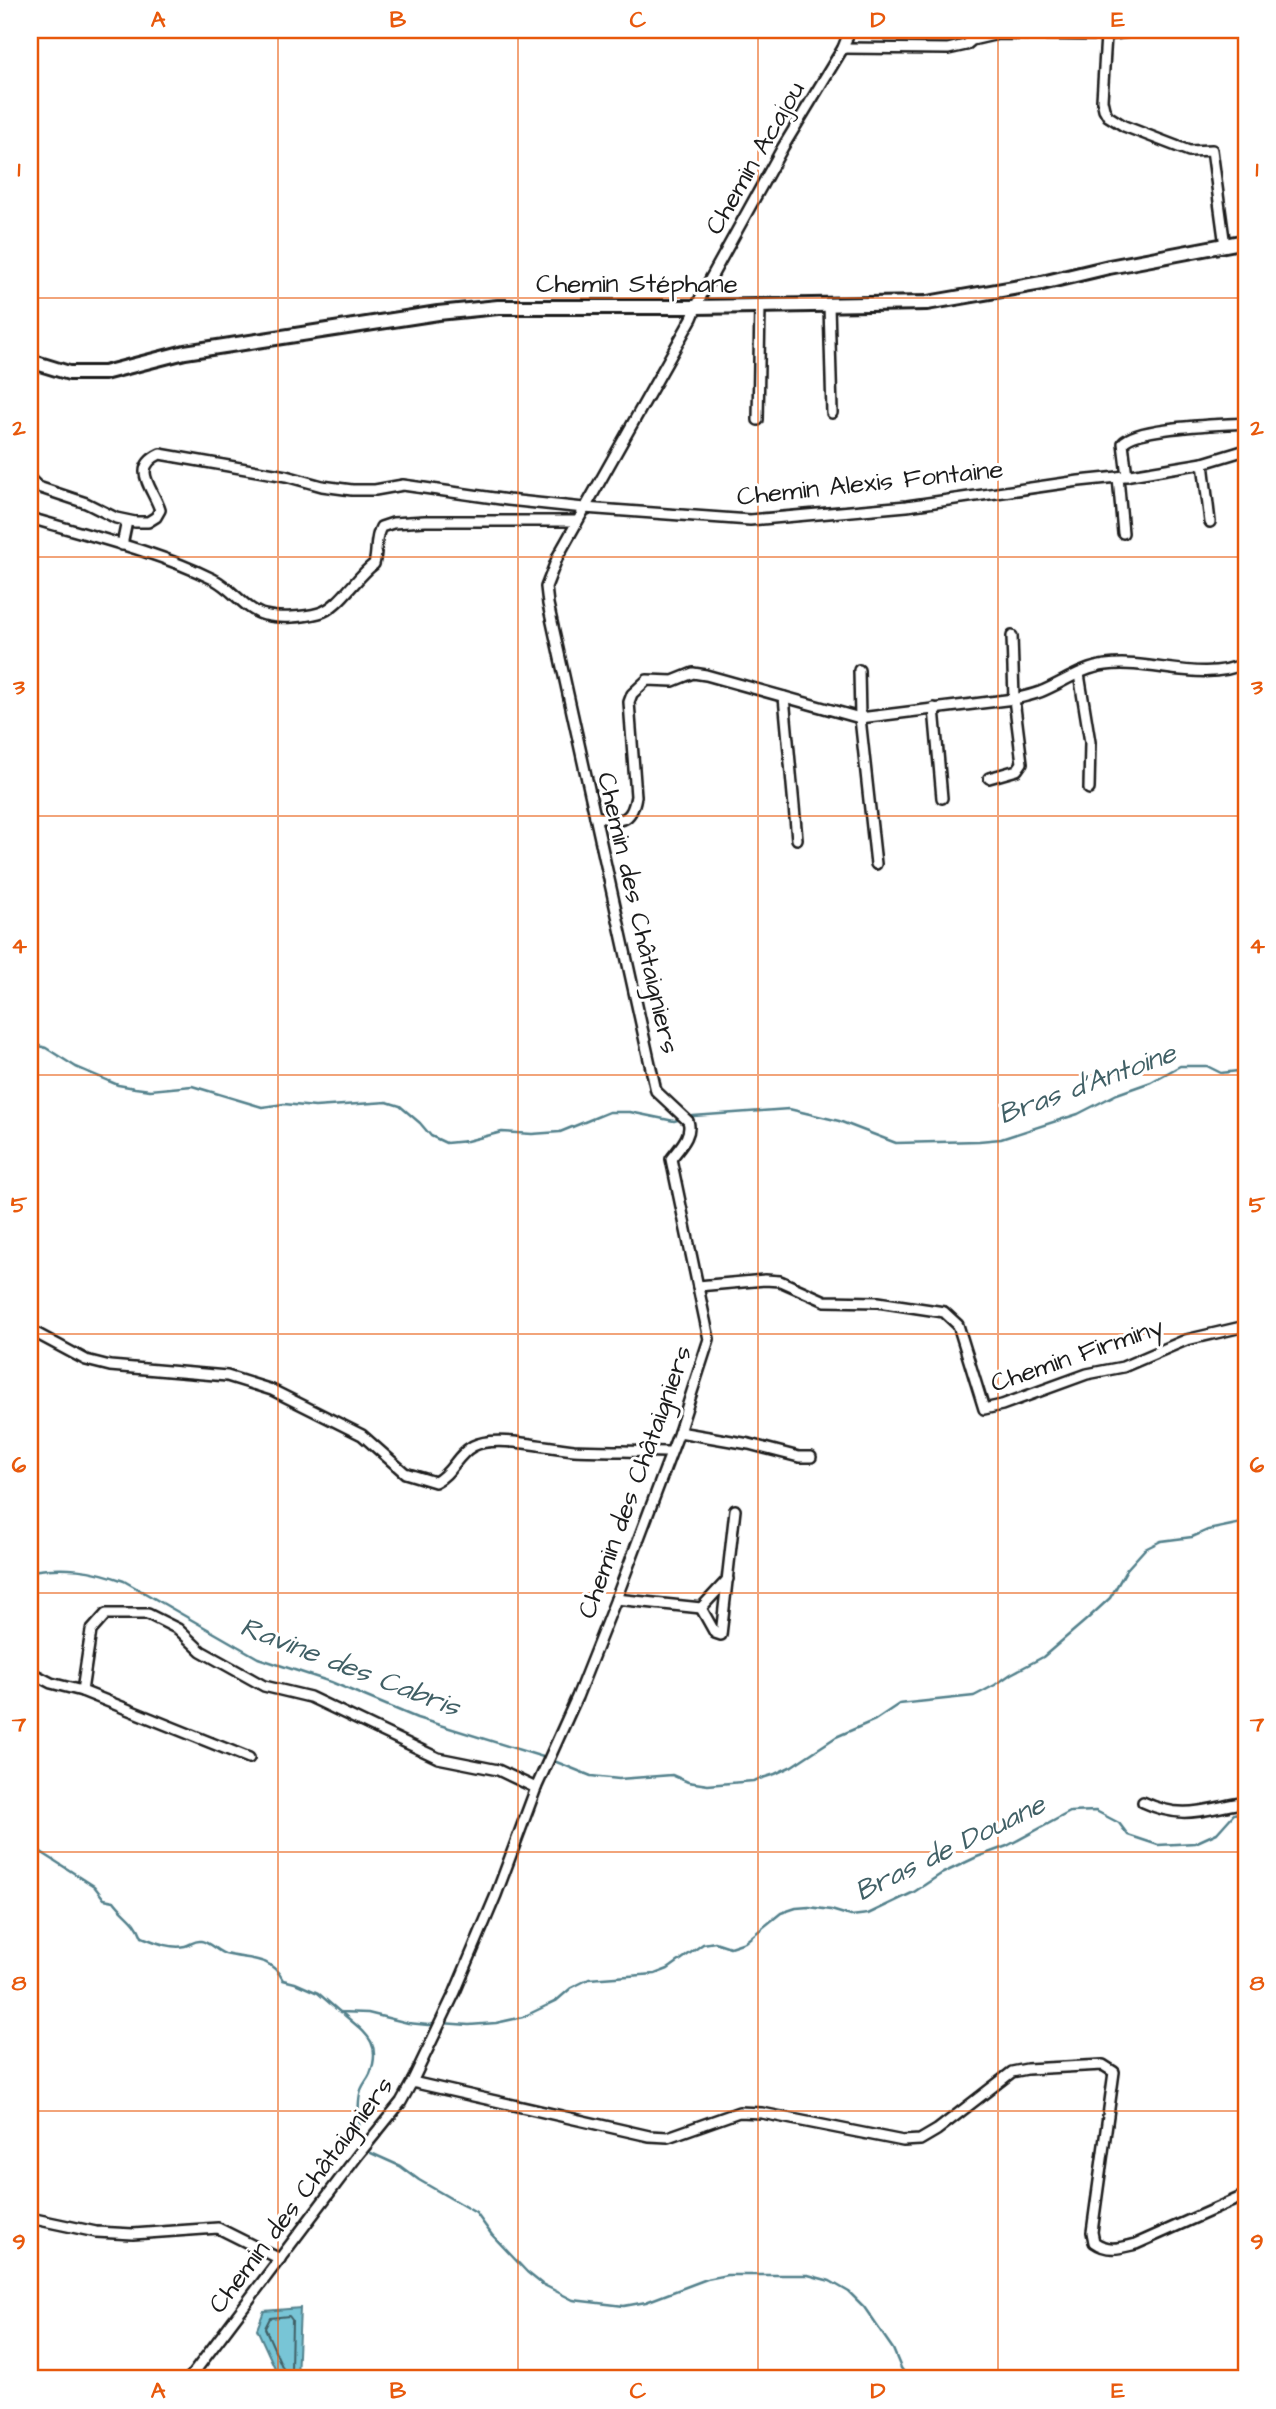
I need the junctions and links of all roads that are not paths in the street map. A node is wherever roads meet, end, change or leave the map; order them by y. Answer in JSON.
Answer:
{"nodes":[{"id":1,"x":850,"y":30,"type":"edge"},
{"id":2,"x":1143,"y":30,"type":"edge"},
{"id":3,"x":1106,"y":36,"type":"junction"},
{"id":4,"x":843,"y":48,"type":"junction"},
{"id":5,"x":1246,"y":242,"type":"edge"},
{"id":6,"x":1225,"y":246,"type":"junction"},
{"id":7,"x":829,"y":305,"type":"junction"},
{"id":8,"x":760,"y":306,"type":"junction"},
{"id":9,"x":696,"y":307,"type":"junction"},
{"id":10,"x":30,"y":361,"type":"edge"},
{"id":11,"x":832,"y":413,"type":"dead end"},
{"id":12,"x":758,"y":420,"type":"dead end"},
{"id":13,"x":1246,"y":422,"type":"edge"},
{"id":14,"x":1246,"y":450,"type":"edge"},
{"id":15,"x":1203,"y":463,"type":"junction"},
{"id":16,"x":1122,"y":476,"type":"junction"},
{"id":17,"x":30,"y":479,"type":"edge"},
{"id":18,"x":584,"y":508,"type":"junction"},
{"id":19,"x":30,"y":518,"type":"edge"},
{"id":20,"x":127,"y":521,"type":"junction"},
{"id":21,"x":577,"y":521,"type":"junction"},
{"id":22,"x":1210,"y":522,"type":"dead end"},
{"id":23,"x":1123,"y":533,"type":"dead end"},
{"id":24,"x":122,"y":545,"type":"junction"},
{"id":25,"x":1012,"y":636,"type":"dead end"},
{"id":26,"x":1246,"y":663,"type":"edge"},
{"id":27,"x":859,"y":670,"type":"dead end"},
{"id":28,"x":1079,"y":674,"type":"junction"},
{"id":29,"x":784,"y":696,"type":"junction"},
{"id":30,"x":1014,"y":699,"type":"junction"},
{"id":31,"x":934,"y":708,"type":"junction"},
{"id":32,"x":860,"y":718,"type":"junction"},
{"id":33,"x":989,"y":778,"type":"dead end"},
{"id":34,"x":1090,"y":789,"type":"dead end"},
{"id":35,"x":942,"y":798,"type":"dead end"},
{"id":36,"x":595,"y":816,"type":"junction"},
{"id":37,"x":797,"y":839,"type":"dead end"},
{"id":38,"x":876,"y":864,"type":"dead end"},
{"id":39,"x":698,"y":1286,"type":"junction"},
{"id":40,"x":1246,"y":1326,"type":"edge"},
{"id":41,"x":30,"y":1331,"type":"edge"},
{"id":42,"x":679,"y":1432,"type":"junction"},
{"id":43,"x":670,"y":1452,"type":"junction"},
{"id":44,"x":811,"y":1458,"type":"dead end"},
{"id":45,"x":735,"y":1510,"type":"dead end"},
{"id":46,"x":728,"y":1579,"type":"junction"},
{"id":47,"x":616,"y":1599,"type":"junction"},
{"id":48,"x":701,"y":1608,"type":"junction"},
{"id":49,"x":30,"y":1672,"type":"edge"},
{"id":50,"x":82,"y":1691,"type":"junction"},
{"id":51,"x":249,"y":1758,"type":"dead end"},
{"id":52,"x":536,"y":1788,"type":"junction"},
{"id":53,"x":1143,"y":1802,"type":"dead end"},
{"id":54,"x":1246,"y":1802,"type":"edge"},
{"id":55,"x":412,"y":2082,"type":"junction"},
{"id":56,"x":1246,"y":2195,"type":"edge"},
{"id":57,"x":30,"y":2218,"type":"edge"},
{"id":58,"x":280,"y":2259,"type":"junction"},
{"id":59,"x":188,"y":2379,"type":"edge"}],
"edges":[{"from":1,"to":4,"type":"street","name":"Chemin Acajou"},
{"from":2,"to":3,"type":"street"},
{"from":3,"to":4,"type":"street"},
{"from":3,"to":6,"type":"street"},
{"from":4,"to":9,"type":"street","name":"Chemin Acajou"},
{"from":5,"to":6,"type":"main road","name":"Chemin Stéphane"},
{"from":6,"to":7,"type":"main road","name":"Chemin Stéphane"},
{"from":7,"to":8,"type":"main road","name":"Chemin Stéphane"},
{"from":7,"to":11,"type":"street"},
{"from":8,"to":9,"type":"main road","name":"Chemin Stéphane"},
{"from":8,"to":12,"type":"street"},
{"from":9,"to":10,"type":"main road","name":"Chemin Stéphane"},
{"from":9,"to":18,"type":"street","name":"Chemin des Châtaigniers"},
{"from":13,"to":16,"type":"street"},
{"from":14,"to":15,"type":"street","name":"Chemin Alexis Fontaine"},
{"from":15,"to":16,"type":"street","name":"Chemin Alexis Fontaine"},
{"from":15,"to":22,"type":"street"},
{"from":16,"to":18,"type":"street","name":"Chemin Alexis Fontaine"},
{"from":16,"to":23,"type":"street"},
{"from":17,"to":20,"type":"street"},
{"from":18,"to":20,"type":"street","name":"Chemin Alexis Fontaine"},
{"from":18,"to":21,"type":"street","name":"Chemin des Châtaigniers"},
{"from":19,"to":24,"type":"street"},
{"from":20,"to":24,"type":"street"},
{"from":21,"to":24,"type":"street"},
{"from":21,"to":36,"type":"street","name":"Chemin des Châtaigniers"},
{"from":25,"to":30,"type":"street"},
{"from":26,"to":28,"type":"street"},
{"from":27,"to":32,"type":"street"},
{"from":28,"to":30,"type":"street"},
{"from":28,"to":34,"type":"street"},
{"from":29,"to":32,"type":"street"},
{"from":29,"to":36,"type":"street"},
{"from":29,"to":37,"type":"street"},
{"from":30,"to":31,"type":"street"},
{"from":30,"to":33,"type":"street"},
{"from":31,"to":32,"type":"street"},
{"from":31,"to":35,"type":"street"},
{"from":32,"to":38,"type":"street"},
{"from":36,"to":39,"type":"street","name":"Chemin des Châtaigniers"},
{"from":39,"to":40,"type":"street","name":"Chemin Firminy"},
{"from":39,"to":42,"type":"street","name":"Chemin des Châtaigniers"},
{"from":41,"to":43,"type":"street"},
{"from":42,"to":43,"type":"street","name":"Chemin des Châtaigniers"},
{"from":42,"to":44,"type":"street"},
{"from":43,"to":47,"type":"street","name":"Chemin des Châtaigniers"},
{"from":45,"to":46,"type":"street"},
{"from":46,"to":48,"type":"street"},
{"from":46,"to":48,"type":"street"},
{"from":47,"to":48,"type":"street"},
{"from":47,"to":52,"type":"street","name":"Chemin des Châtaigniers"},
{"from":49,"to":50,"type":"street"},
{"from":50,"to":51,"type":"street"},
{"from":50,"to":52,"type":"street"},
{"from":52,"to":55,"type":"street","name":"Chemin des Châtaigniers"},
{"from":53,"to":54,"type":"street"},
{"from":55,"to":56,"type":"street"},
{"from":55,"to":58,"type":"street","name":"Chemin des Châtaigniers"},
{"from":57,"to":58,"type":"street"},
{"from":58,"to":59,"type":"street","name":"Chemin des Châtaigniers"}]}
